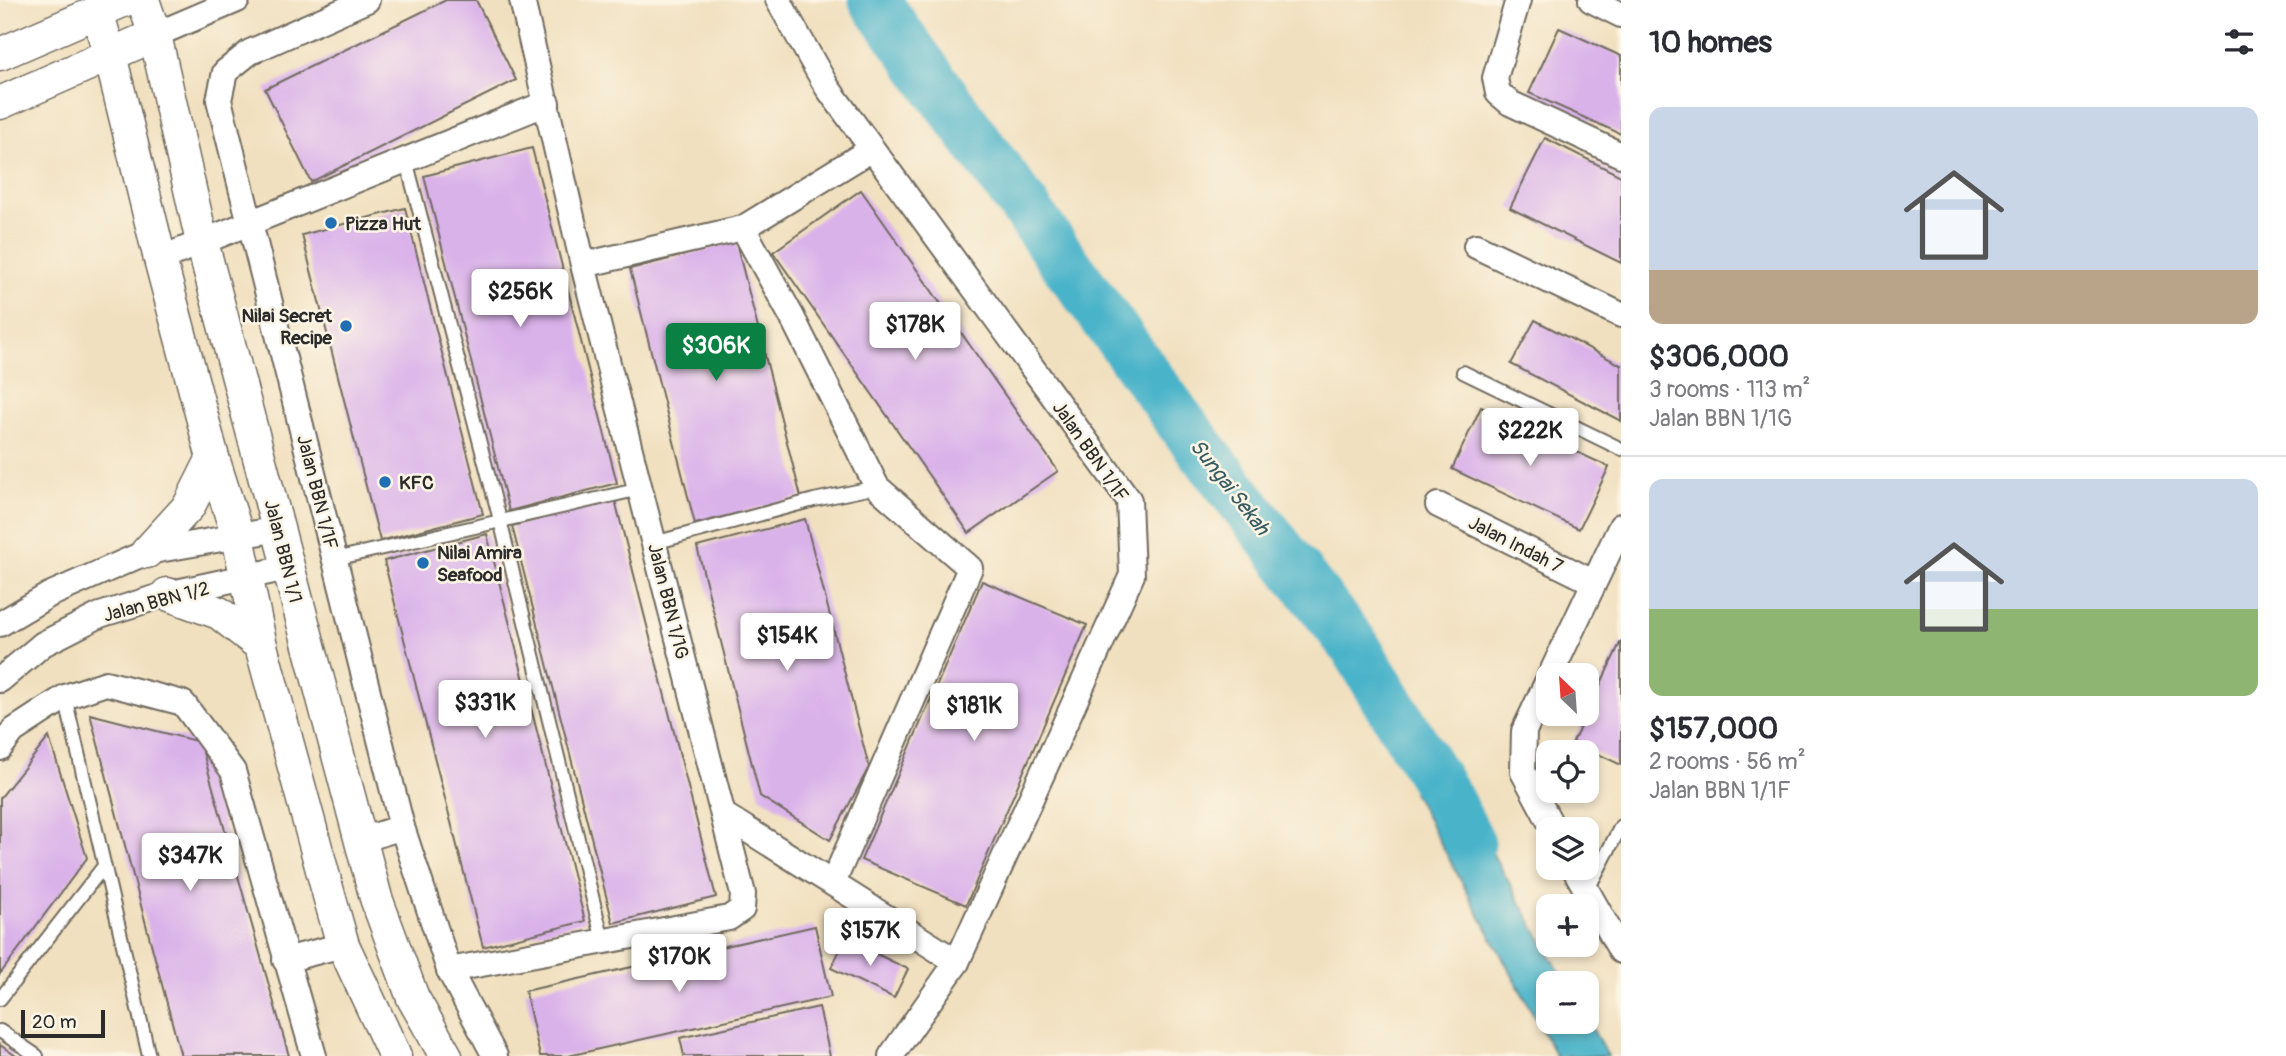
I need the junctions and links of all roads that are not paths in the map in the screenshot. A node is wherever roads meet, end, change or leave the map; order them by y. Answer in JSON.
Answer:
{"nodes":[{"id":1,"x":143,"y":0,"type":"edge"},
{"id":2,"x":237,"y":0,"type":"edge"},
{"id":3,"x":367,"y":0,"type":"edge"},
{"id":4,"x":522,"y":0,"type":"edge"},
{"id":5,"x":778,"y":0,"type":"edge"},
{"id":6,"x":1517,"y":0,"type":"edge"},
{"id":7,"x":1591,"y":0,"type":"edge"},
{"id":8,"x":111,"y":6,"type":"edge"},
{"id":9,"x":1621,"y":15,"type":"edge"},
{"id":10,"x":155,"y":35,"type":"junction"},
{"id":11,"x":0,"y":54,"type":"edge"},
{"id":12,"x":110,"y":55,"type":"junction"},
{"id":13,"x":0,"y":103,"type":"edge"},
{"id":14,"x":547,"y":103,"type":"junction"},
{"id":15,"x":872,"y":149,"type":"junction"},
{"id":16,"x":1621,"y":155,"type":"edge"},
{"id":17,"x":407,"y":160,"type":"junction"},
{"id":18,"x":251,"y":224,"type":"junction"},
{"id":19,"x":743,"y":228,"type":"junction"},
{"id":20,"x":202,"y":242,"type":"junction"},
{"id":21,"x":1476,"y":246,"type":"dead end"},
{"id":22,"x":160,"y":259,"type":"junction"},
{"id":23,"x":583,"y":265,"type":"junction"},
{"id":24,"x":1621,"y":315,"type":"edge"},
{"id":25,"x":1463,"y":372,"type":"dead end"},
{"id":26,"x":1621,"y":449,"type":"edge"},
{"id":27,"x":213,"y":458,"type":"junction"},
{"id":28,"x":877,"y":487,"type":"junction"},
{"id":29,"x":640,"y":489,"type":"junction"},
{"id":30,"x":1438,"y":505,"type":"dead end"},
{"id":31,"x":500,"y":520,"type":"junction"},
{"id":32,"x":1621,"y":526,"type":"edge"},
{"id":33,"x":279,"y":529,"type":"junction"},
{"id":34,"x":237,"y":537,"type":"junction"},
{"id":35,"x":654,"y":543,"type":"junction"},
{"id":36,"x":147,"y":552,"type":"junction"},
{"id":37,"x":335,"y":559,"type":"junction"},
{"id":38,"x":287,"y":568,"type":"junction"},
{"id":39,"x":247,"y":579,"type":"junction"},
{"id":40,"x":1593,"y":582,"type":"junction"},
{"id":41,"x":167,"y":594,"type":"junction"},
{"id":42,"x":0,"y":624,"type":"edge"},
{"id":43,"x":261,"y":646,"type":"junction"},
{"id":44,"x":1555,"y":663,"type":"edge"},
{"id":45,"x":0,"y":680,"type":"edge"},
{"id":46,"x":65,"y":697,"type":"junction"},
{"id":47,"x":1536,"y":705,"type":"edge"},
{"id":48,"x":0,"y":748,"type":"edge"},
{"id":49,"x":724,"y":815,"type":"junction"},
{"id":50,"x":1547,"y":817,"type":"edge"},
{"id":51,"x":1621,"y":826,"type":"edge"},
{"id":52,"x":402,"y":827,"type":"junction"},
{"id":53,"x":362,"y":839,"type":"junction"},
{"id":54,"x":104,"y":866,"type":"junction"},
{"id":55,"x":1581,"y":880,"type":"edge"},
{"id":56,"x":833,"y":883,"type":"junction"},
{"id":57,"x":1587,"y":891,"type":"junction"},
{"id":58,"x":603,"y":941,"type":"junction"},
{"id":59,"x":343,"y":945,"type":"junction"},
{"id":60,"x":1621,"y":951,"type":"edge"},
{"id":61,"x":285,"y":960,"type":"junction"},
{"id":62,"x":957,"y":962,"type":"junction"},
{"id":63,"x":449,"y":970,"type":"junction"},
{"id":64,"x":0,"y":999,"type":"edge"},
{"id":65,"x":0,"y":1031,"type":"edge"},
{"id":66,"x":37,"y":1056,"type":"edge"},
{"id":67,"x":149,"y":1056,"type":"edge"},
{"id":68,"x":314,"y":1056,"type":"edge"},
{"id":69,"x":395,"y":1056,"type":"edge"},
{"id":70,"x":446,"y":1056,"type":"edge"},
{"id":71,"x":495,"y":1056,"type":"edge"},
{"id":72,"x":891,"y":1056,"type":"edge"}],
"edges":[{"from":1,"to":10,"type":"street","name":"Jalan BBN 1/1"},
{"from":2,"to":10,"type":"street"},
{"from":3,"to":18,"type":"street","name":"Jalan BBN 1/1F"},
{"from":4,"to":14,"type":"street","name":"Jalan BBN 1/1G"},
{"from":5,"to":15,"type":"street","name":"Jalan BBN 1/1F"},
{"from":6,"to":16,"type":"street"},
{"from":7,"to":9,"type":"street"},
{"from":8,"to":11,"type":"street"},
{"from":8,"to":12,"type":"street"},
{"from":10,"to":12,"type":"street"},
{"from":10,"to":20,"type":"street","name":"Jalan BBN 1/1"},
{"from":12,"to":13,"type":"street"},
{"from":12,"to":22,"type":"street"},
{"from":14,"to":17,"type":"street"},
{"from":14,"to":23,"type":"street","name":"Jalan BBN 1/1G"},
{"from":15,"to":19,"type":"street"},
{"from":15,"to":62,"type":"street","name":"Jalan BBN 1/1F"},
{"from":17,"to":18,"type":"street"},
{"from":17,"to":31,"type":"lane"},
{"from":18,"to":20,"type":"street"},
{"from":18,"to":37,"type":"street","name":"Jalan BBN 1/1F"},
{"from":19,"to":23,"type":"street"},
{"from":19,"to":28,"type":"street"},
{"from":20,"to":22,"type":"street"},
{"from":20,"to":33,"type":"street","name":"Jalan BBN 1/1"},
{"from":21,"to":24,"type":"street"},
{"from":22,"to":27,"type":"street"},
{"from":23,"to":29,"type":"street","name":"Jalan BBN 1/1G"},
{"from":25,"to":26,"type":"lane"},
{"from":27,"to":34,"type":"street"},
{"from":27,"to":36,"type":"street"},
{"from":28,"to":35,"type":"lane"},
{"from":28,"to":56,"type":"street"},
{"from":29,"to":31,"type":"lane"},
{"from":29,"to":35,"type":"street","name":"Jalan BBN 1/1G"},
{"from":30,"to":40,"type":"street","name":"Jalan Indah 7"},
{"from":31,"to":37,"type":"lane"},
{"from":31,"to":58,"type":"lane"},
{"from":32,"to":40,"type":"street"},
{"from":33,"to":34,"type":"street"},
{"from":33,"to":38,"type":"street","name":"Jalan BBN 1/1"},
{"from":34,"to":36,"type":"street"},
{"from":34,"to":39,"type":"street"},
{"from":35,"to":49,"type":"street","name":"Jalan BBN 1/1G"},
{"from":36,"to":42,"type":"street"},
{"from":37,"to":52,"type":"street","name":"Jalan BBN 1/1F"},
{"from":38,"to":39,"type":"street","name":"Jalan BBN 1/2"},
{"from":38,"to":53,"type":"street","name":"Jalan BBN 1/1"},
{"from":39,"to":41,"type":"street","name":"Jalan BBN 1/2"},
{"from":39,"to":43,"type":"street"},
{"from":40,"to":44,"type":"street"},
{"from":41,"to":43,"type":"street"},
{"from":41,"to":45,"type":"street","name":"Jalan BBN 1/2"},
{"from":43,"to":59,"type":"street"},
{"from":46,"to":48,"type":"street"},
{"from":46,"to":54,"type":"lane"},
{"from":46,"to":61,"type":"street"},
{"from":47,"to":50,"type":"street"},
{"from":49,"to":56,"type":"street"},
{"from":49,"to":58,"type":"street","name":"Jalan BBN 1/1G"},
{"from":51,"to":57,"type":"lane"},
{"from":52,"to":53,"type":"street"},
{"from":52,"to":63,"type":"street","name":"Jalan BBN 1/1F"},
{"from":53,"to":70,"type":"street","name":"Jalan BBN 1/1"},
{"from":54,"to":64,"type":"lane"},
{"from":54,"to":67,"type":"lane"},
{"from":55,"to":57,"type":"street"},
{"from":56,"to":62,"type":"street"},
{"from":57,"to":60,"type":"street"},
{"from":58,"to":63,"type":"street","name":"Jalan BBN 1/1G"},
{"from":59,"to":61,"type":"street"},
{"from":59,"to":69,"type":"street"},
{"from":61,"to":68,"type":"street"},
{"from":62,"to":72,"type":"street","name":"Jalan BBN 1/1F"},
{"from":63,"to":71,"type":"street","name":"Jalan BBN 1/1F"},
{"from":65,"to":66,"type":"lane"}]}
